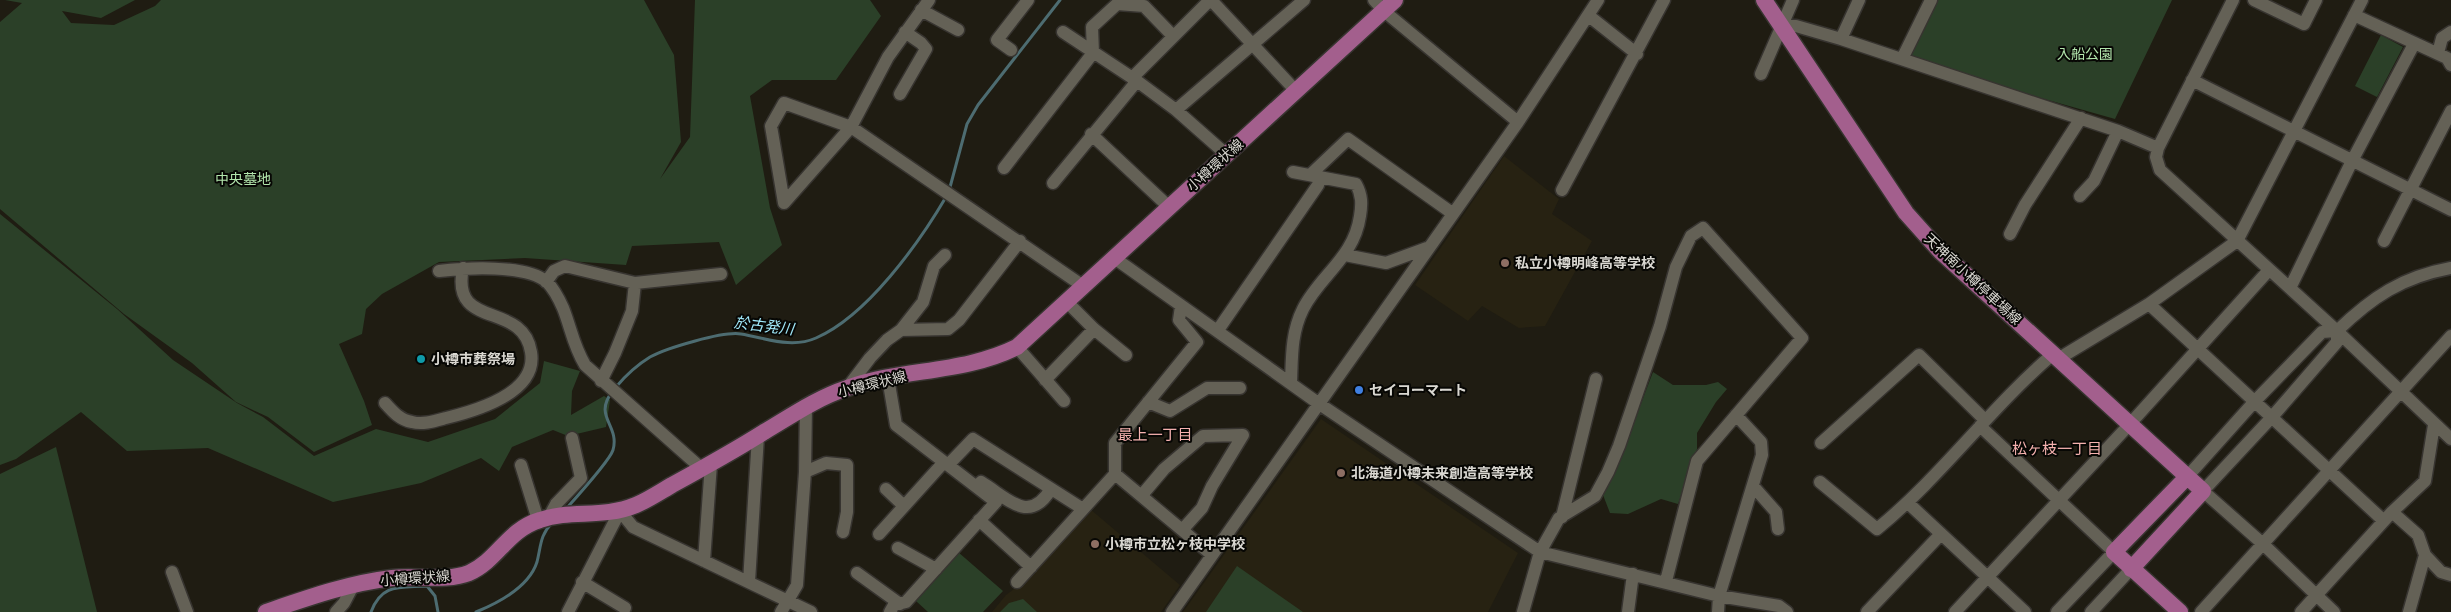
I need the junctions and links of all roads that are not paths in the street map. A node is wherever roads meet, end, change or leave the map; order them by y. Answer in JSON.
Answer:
{"nodes":[{"id":1,"x":1028,"y":0,"type":"edge"},
{"id":2,"x":1210,"y":0,"type":"edge"},
{"id":3,"x":1304,"y":0,"type":"edge"},
{"id":4,"x":1598,"y":0,"type":"edge"},
{"id":5,"x":1664,"y":0,"type":"edge"},
{"id":6,"x":1764,"y":0,"type":"edge"},
{"id":7,"x":1793,"y":0,"type":"edge"},
{"id":8,"x":1859,"y":0,"type":"edge"},
{"id":9,"x":1931,"y":0,"type":"edge"},
{"id":10,"x":2233,"y":0,"type":"edge"},
{"id":11,"x":2254,"y":0,"type":"edge"},
{"id":12,"x":2316,"y":0,"type":"edge"},
{"id":13,"x":2362,"y":0,"type":"edge"},
{"id":14,"x":1384,"y":4,"type":"edge"},
{"id":15,"x":925,"y":5,"type":"edge"},
{"id":16,"x":1589,"y":16,"type":"junction"},
{"id":17,"x":2354,"y":16,"type":"junction"},
{"id":18,"x":1782,"y":26,"type":"junction"},
{"id":19,"x":958,"y":30,"type":"dead end"},
{"id":20,"x":904,"y":32,"type":"junction"},
{"id":21,"x":1063,"y":32,"type":"dead end"},
{"id":22,"x":2451,"y":32,"type":"edge"},
{"id":23,"x":1173,"y":36,"type":"junction"},
{"id":24,"x":1841,"y":39,"type":"junction"},
{"id":25,"x":1253,"y":44,"type":"junction"},
{"id":26,"x":2414,"y":44,"type":"junction"},
{"id":27,"x":1010,"y":50,"type":"dead end"},
{"id":28,"x":1093,"y":53,"type":"junction"},
{"id":29,"x":2438,"y":53,"type":"junction"},
{"id":30,"x":1637,"y":54,"type":"junction"},
{"id":31,"x":1902,"y":59,"type":"junction"},
{"id":32,"x":2451,"y":65,"type":"edge"},
{"id":33,"x":1761,"y":74,"type":"dead end"},
{"id":34,"x":1135,"y":80,"type":"junction"},
{"id":35,"x":2192,"y":80,"type":"junction"},
{"id":36,"x":1296,"y":91,"type":"junction"},
{"id":37,"x":900,"y":94,"type":"dead end"},
{"id":38,"x":1176,"y":110,"type":"junction"},
{"id":39,"x":2451,"y":111,"type":"edge"},
{"id":40,"x":2080,"y":118,"type":"junction"},
{"id":41,"x":1518,"y":122,"type":"junction"},
{"id":42,"x":851,"y":127,"type":"junction"},
{"id":43,"x":2118,"y":131,"type":"junction"},
{"id":44,"x":2295,"y":132,"type":"junction"},
{"id":45,"x":1091,"y":134,"type":"junction"},
{"id":46,"x":2158,"y":148,"type":"junction"},
{"id":47,"x":1226,"y":155,"type":"junction"},
{"id":48,"x":2352,"y":161,"type":"junction"},
{"id":49,"x":1004,"y":168,"type":"dead end"},
{"id":50,"x":1293,"y":172,"type":"dead end"},
{"id":51,"x":1315,"y":176,"type":"junction"},
{"id":52,"x":1052,"y":183,"type":"dead end"},
{"id":53,"x":1562,"y":190,"type":"dead end"},
{"id":54,"x":2410,"y":190,"type":"junction"},
{"id":55,"x":2080,"y":196,"type":"dead end"},
{"id":56,"x":1169,"y":207,"type":"junction"},
{"id":57,"x":2451,"y":210,"type":"edge"},
{"id":58,"x":1452,"y":213,"type":"junction"},
{"id":59,"x":2010,"y":234,"type":"dead end"},
{"id":60,"x":1020,"y":241,"type":"junction"},
{"id":61,"x":2237,"y":241,"type":"junction"},
{"id":62,"x":2384,"y":241,"type":"dead end"},
{"id":63,"x":1427,"y":248,"type":"junction"},
{"id":64,"x":1345,"y":254,"type":"junction"},
{"id":65,"x":945,"y":255,"type":"dead end"},
{"id":66,"x":1113,"y":257,"type":"junction"},
{"id":67,"x":463,"y":268,"type":"junction"},
{"id":68,"x":2451,"y":268,"type":"edge"},
{"id":69,"x":2268,"y":270,"type":"junction"},
{"id":70,"x":439,"y":271,"type":"dead end"},
{"id":71,"x":721,"y":274,"type":"dead end"},
{"id":72,"x":546,"y":282,"type":"junction"},
{"id":73,"x":635,"y":283,"type":"junction"},
{"id":74,"x":1083,"y":286,"type":"junction"},
{"id":75,"x":2290,"y":288,"type":"junction"},
{"id":76,"x":1067,"y":302,"type":"junction"},
{"id":77,"x":2149,"y":304,"type":"junction"},
{"id":78,"x":1181,"y":306,"type":"junction"},
{"id":79,"x":901,"y":330,"type":"junction"},
{"id":80,"x":1094,"y":330,"type":"junction"},
{"id":81,"x":1218,"y":330,"type":"junction"},
{"id":82,"x":2337,"y":331,"type":"junction"},
{"id":83,"x":2451,"y":336,"type":"edge"},
{"id":84,"x":1017,"y":348,"type":"junction"},
{"id":85,"x":2198,"y":349,"type":"junction"},
{"id":86,"x":1126,"y":355,"type":"dead end"},
{"id":87,"x":2056,"y":356,"type":"junction"},
{"id":88,"x":888,"y":378,"type":"junction"},
{"id":89,"x":1596,"y":379,"type":"dead end"},
{"id":90,"x":601,"y":380,"type":"junction"},
{"id":91,"x":1045,"y":380,"type":"junction"},
{"id":92,"x":1291,"y":383,"type":"junction"},
{"id":93,"x":848,"y":387,"type":"junction"},
{"id":94,"x":1240,"y":388,"type":"dead end"},
{"id":95,"x":2401,"y":392,"type":"junction"},
{"id":96,"x":1064,"y":401,"type":"dead end"},
{"id":97,"x":2255,"y":401,"type":"junction"},
{"id":98,"x":1148,"y":402,"type":"junction"},
{"id":99,"x":1318,"y":402,"type":"junction"},
{"id":100,"x":385,"y":403,"type":"dead end"},
{"id":101,"x":806,"y":406,"type":"junction"},
{"id":102,"x":1736,"y":415,"type":"junction"},
{"id":103,"x":2272,"y":417,"type":"junction"},
{"id":104,"x":1982,"y":423,"type":"junction"},
{"id":105,"x":2130,"y":425,"type":"junction"},
{"id":106,"x":2434,"y":425,"type":"junction"},
{"id":107,"x":758,"y":436,"type":"junction"},
{"id":108,"x":572,"y":438,"type":"dead end"},
{"id":109,"x":2451,"y":439,"type":"edge"},
{"id":110,"x":1821,"y":443,"type":"dead end"},
{"id":111,"x":946,"y":464,"type":"junction"},
{"id":112,"x":521,"y":465,"type":"dead end"},
{"id":113,"x":706,"y":466,"type":"junction"},
{"id":114,"x":2330,"y":470,"type":"junction"},
{"id":115,"x":805,"y":472,"type":"junction"},
{"id":116,"x":1115,"y":474,"type":"junction"},
{"id":117,"x":2187,"y":477,"type":"junction"},
{"id":118,"x":1820,"y":482,"type":"dead end"},
{"id":119,"x":1753,"y":486,"type":"junction"},
{"id":120,"x":976,"y":487,"type":"junction"},
{"id":121,"x":886,"y":489,"type":"dead end"},
{"id":122,"x":1051,"y":489,"type":"junction"},
{"id":123,"x":2203,"y":491,"type":"junction"},
{"id":124,"x":1142,"y":496,"type":"junction"},
{"id":125,"x":2057,"y":500,"type":"junction"},
{"id":126,"x":1908,"y":504,"type":"junction"},
{"id":127,"x":904,"y":506,"type":"junction"},
{"id":128,"x":1083,"y":509,"type":"junction"},
{"id":129,"x":620,"y":511,"type":"junction"},
{"id":130,"x":2388,"y":516,"type":"junction"},
{"id":131,"x":1562,"y":517,"type":"junction"},
{"id":132,"x":547,"y":518,"type":"junction"},
{"id":133,"x":979,"y":520,"type":"junction"},
{"id":134,"x":1778,"y":528,"type":"dead end"},
{"id":135,"x":1184,"y":529,"type":"junction"},
{"id":136,"x":843,"y":532,"type":"dead end"},
{"id":137,"x":879,"y":534,"type":"dead end"},
{"id":138,"x":1941,"y":534,"type":"junction"},
{"id":139,"x":2263,"y":544,"type":"junction"},
{"id":140,"x":898,"y":548,"type":"dead end"},
{"id":141,"x":1540,"y":552,"type":"junction"},
{"id":142,"x":2114,"y":552,"type":"junction"},
{"id":143,"x":1212,"y":555,"type":"junction"},
{"id":144,"x":2425,"y":556,"type":"junction"},
{"id":145,"x":704,"y":561,"type":"junction"},
{"id":146,"x":1030,"y":567,"type":"junction"},
{"id":147,"x":936,"y":569,"type":"junction"},
{"id":148,"x":2131,"y":569,"type":"junction"},
{"id":149,"x":172,"y":572,"type":"dead end"},
{"id":150,"x":857,"y":573,"type":"dead end"},
{"id":151,"x":1633,"y":574,"type":"junction"},
{"id":152,"x":2451,"y":575,"type":"edge"},
{"id":153,"x":1986,"y":576,"type":"junction"},
{"id":154,"x":582,"y":582,"type":"junction"},
{"id":155,"x":749,"y":582,"type":"junction"},
{"id":156,"x":1017,"y":582,"type":"dead end"},
{"id":157,"x":1666,"y":582,"type":"junction"},
{"id":158,"x":354,"y":584,"type":"junction"},
{"id":159,"x":1719,"y":596,"type":"junction"},
{"id":160,"x":2316,"y":596,"type":"junction"},
{"id":161,"x":788,"y":601,"type":"junction"},
{"id":162,"x":625,"y":608,"type":"dead end"},
{"id":163,"x":895,"y":608,"type":"edge"},
{"id":164,"x":1526,"y":611,"type":"edge"},
{"id":165,"x":187,"y":612,"type":"edge"},
{"id":166,"x":266,"y":612,"type":"edge"},
{"id":167,"x":336,"y":612,"type":"edge"},
{"id":168,"x":568,"y":612,"type":"edge"},
{"id":169,"x":781,"y":612,"type":"edge"},
{"id":170,"x":811,"y":612,"type":"edge"},
{"id":171,"x":1172,"y":612,"type":"edge"},
{"id":172,"x":1628,"y":612,"type":"edge"},
{"id":173,"x":1718,"y":612,"type":"edge"},
{"id":174,"x":1787,"y":612,"type":"edge"},
{"id":175,"x":1867,"y":612,"type":"edge"},
{"id":176,"x":1955,"y":612,"type":"edge"},
{"id":177,"x":2025,"y":612,"type":"edge"},
{"id":178,"x":2057,"y":612,"type":"edge"},
{"id":179,"x":2091,"y":612,"type":"edge"},
{"id":180,"x":2180,"y":612,"type":"edge"},
{"id":181,"x":2200,"y":612,"type":"edge"},
{"id":182,"x":2301,"y":612,"type":"edge"},
{"id":183,"x":2334,"y":612,"type":"edge"},
{"id":184,"x":2409,"y":612,"type":"edge"}],
"edges":[{"from":1,"to":27,"type":"street"},
{"from":2,"to":23,"type":"street"},
{"from":2,"to":25,"type":"street"},
{"from":3,"to":25,"type":"street"},
{"from":4,"to":16,"type":"street"},
{"from":5,"to":30,"type":"street"},
{"from":6,"to":18,"type":"main road","name":"天神南小樽停車場線"},
{"from":7,"to":18,"type":"street"},
{"from":8,"to":24,"type":"street"},
{"from":9,"to":31,"type":"street"},
{"from":10,"to":35,"type":"street"},
{"from":11,"to":12,"type":"street"},
{"from":13,"to":17,"type":"street"},
{"from":14,"to":36,"type":"main road","name":"小樽環状線"},
{"from":14,"to":41,"type":"street"},
{"from":15,"to":19,"type":"street"},
{"from":15,"to":20,"type":"street"},
{"from":16,"to":30,"type":"street"},
{"from":16,"to":41,"type":"street"},
{"from":17,"to":26,"type":"street"},
{"from":17,"to":44,"type":"street"},
{"from":18,"to":24,"type":"street"},
{"from":18,"to":33,"type":"street"},
{"from":18,"to":87,"type":"main road","name":"天神南小樽停車場線"},
{"from":20,"to":37,"type":"street"},
{"from":20,"to":42,"type":"street"},
{"from":21,"to":28,"type":"street"},
{"from":22,"to":29,"type":"street"},
{"from":23,"to":28,"type":"street"},
{"from":23,"to":34,"type":"street"},
{"from":24,"to":31,"type":"street"},
{"from":25,"to":36,"type":"street"},
{"from":25,"to":38,"type":"street"},
{"from":26,"to":29,"type":"street"},
{"from":26,"to":48,"type":"street"},
{"from":28,"to":34,"type":"street"},
{"from":28,"to":49,"type":"street"},
{"from":29,"to":32,"type":"street"},
{"from":30,"to":53,"type":"street"},
{"from":31,"to":40,"type":"street"},
{"from":34,"to":38,"type":"street"},
{"from":34,"to":45,"type":"street"},
{"from":35,"to":44,"type":"street"},
{"from":35,"to":46,"type":"street"},
{"from":36,"to":47,"type":"main road","name":"小樽環状線"},
{"from":38,"to":47,"type":"street"},
{"from":39,"to":54,"type":"street"},
{"from":40,"to":43,"type":"street"},
{"from":40,"to":59,"type":"street"},
{"from":41,"to":58,"type":"street"},
{"from":42,"to":42,"type":"street"},
{"from":42,"to":60,"type":"street"},
{"from":43,"to":46,"type":"street"},
{"from":43,"to":55,"type":"street"},
{"from":44,"to":48,"type":"street"},
{"from":44,"to":61,"type":"street"},
{"from":45,"to":52,"type":"street"},
{"from":45,"to":56,"type":"street"},
{"from":46,"to":61,"type":"street"},
{"from":47,"to":56,"type":"main road","name":"小樽環状線"},
{"from":48,"to":54,"type":"street"},
{"from":48,"to":75,"type":"street"},
{"from":50,"to":51,"type":"street"},
{"from":51,"to":58,"type":"street"},
{"from":51,"to":64,"type":"street"},
{"from":51,"to":81,"type":"street"},
{"from":54,"to":57,"type":"street"},
{"from":54,"to":62,"type":"street"},
{"from":56,"to":66,"type":"main road","name":"小樽環状線"},
{"from":58,"to":63,"type":"street"},
{"from":60,"to":74,"type":"street"},
{"from":60,"to":79,"type":"street"},
{"from":61,"to":69,"type":"street"},
{"from":61,"to":77,"type":"street"},
{"from":63,"to":64,"type":"street"},
{"from":63,"to":99,"type":"street"},
{"from":64,"to":92,"type":"street"},
{"from":65,"to":79,"type":"street"},
{"from":66,"to":74,"type":"main road","name":"小樽環状線"},
{"from":66,"to":78,"type":"street"},
{"from":67,"to":70,"type":"street"},
{"from":67,"to":72,"type":"street"},
{"from":67,"to":100,"type":"street"},
{"from":68,"to":82,"type":"street"},
{"from":69,"to":75,"type":"street"},
{"from":69,"to":85,"type":"street"},
{"from":71,"to":73,"type":"street"},
{"from":72,"to":73,"type":"street"},
{"from":72,"to":90,"type":"street"},
{"from":73,"to":90,"type":"street"},
{"from":74,"to":76,"type":"main road","name":"小樽環状線"},
{"from":75,"to":82,"type":"street"},
{"from":76,"to":80,"type":"street"},
{"from":76,"to":84,"type":"main road","name":"小樽環状線"},
{"from":77,"to":85,"type":"street"},
{"from":77,"to":87,"type":"street"},
{"from":78,"to":81,"type":"street"},
{"from":78,"to":98,"type":"street"},
{"from":79,"to":93,"type":"street"},
{"from":80,"to":86,"type":"street"},
{"from":80,"to":91,"type":"street"},
{"from":81,"to":92,"type":"street"},
{"from":82,"to":95,"type":"street"},
{"from":82,"to":97,"type":"street"},
{"from":82,"to":103,"type":"street"},
{"from":83,"to":95,"type":"street"},
{"from":84,"to":88,"type":"main road","name":"小樽環状線"},
{"from":84,"to":91,"type":"street"},
{"from":85,"to":97,"type":"street"},
{"from":85,"to":105,"type":"street"},
{"from":87,"to":104,"type":"street"},
{"from":87,"to":105,"type":"main road","name":"天神南小樽停車場線"},
{"from":88,"to":93,"type":"main road","name":"小樽環状線"},
{"from":88,"to":111,"type":"street"},
{"from":89,"to":131,"type":"street"},
{"from":90,"to":113,"type":"street"},
{"from":91,"to":96,"type":"street"},
{"from":92,"to":99,"type":"street"},
{"from":93,"to":101,"type":"main road","name":"小樽環状線"},
{"from":94,"to":98,"type":"street"},
{"from":95,"to":106,"type":"street"},
{"from":95,"to":114,"type":"street"},
{"from":97,"to":103,"type":"street"},
{"from":97,"to":117,"type":"street"},
{"from":98,"to":116,"type":"street"},
{"from":99,"to":141,"type":"street"},
{"from":99,"to":143,"type":"street"},
{"from":101,"to":107,"type":"main road","name":"小樽環状線"},
{"from":101,"to":115,"type":"street"},
{"from":102,"to":119,"type":"street"},
{"from":102,"to":131,"type":"street"},
{"from":102,"to":157,"type":"street"},
{"from":103,"to":114,"type":"street"},
{"from":103,"to":123,"type":"street"},
{"from":104,"to":110,"type":"street"},
{"from":104,"to":125,"type":"street"},
{"from":104,"to":126,"type":"street"},
{"from":105,"to":117,"type":"main road","name":"天神南小樽停車場線"},
{"from":105,"to":125,"type":"street"},
{"from":106,"to":109,"type":"street"},
{"from":106,"to":130,"type":"street"},
{"from":107,"to":113,"type":"main road","name":"小樽環状線"},
{"from":107,"to":155,"type":"street"},
{"from":108,"to":132,"type":"street"},
{"from":111,"to":120,"type":"street"},
{"from":111,"to":122,"type":"street"},
{"from":111,"to":127,"type":"street"},
{"from":112,"to":132,"type":"street"},
{"from":113,"to":129,"type":"main road","name":"小樽環状線"},
{"from":113,"to":145,"type":"street"},
{"from":114,"to":130,"type":"street"},
{"from":114,"to":139,"type":"street"},
{"from":115,"to":136,"type":"street"},
{"from":115,"to":161,"type":"street"},
{"from":116,"to":124,"type":"street"},
{"from":116,"to":128,"type":"street"},
{"from":117,"to":123,"type":"main road","name":"天神南小樽停車場線"},
{"from":117,"to":142,"type":"main road"},
{"from":118,"to":126,"type":"street"},
{"from":119,"to":134,"type":"street"},
{"from":119,"to":159,"type":"street"},
{"from":120,"to":122,"type":"street"},
{"from":120,"to":133,"type":"street"},
{"from":121,"to":127,"type":"street"},
{"from":122,"to":128,"type":"street"},
{"from":123,"to":139,"type":"street"},
{"from":123,"to":148,"type":"main road"},
{"from":124,"to":135,"type":"street"},
{"from":124,"to":135,"type":"street"},
{"from":125,"to":142,"type":"street"},
{"from":125,"to":153,"type":"street"},
{"from":126,"to":138,"type":"street"},
{"from":127,"to":137,"type":"street"},
{"from":128,"to":146,"type":"street"},
{"from":129,"to":132,"type":"main road","name":"小樽環状線"},
{"from":129,"to":145,"type":"street"},
{"from":129,"to":154,"type":"street"},
{"from":130,"to":144,"type":"street"},
{"from":130,"to":160,"type":"street"},
{"from":131,"to":141,"type":"street"},
{"from":132,"to":158,"type":"main road","name":"小樽環状線"},
{"from":133,"to":146,"type":"street"},
{"from":133,"to":147,"type":"street"},
{"from":135,"to":143,"type":"street"},
{"from":138,"to":153,"type":"street"},
{"from":138,"to":175,"type":"street"},
{"from":139,"to":160,"type":"street"},
{"from":139,"to":181,"type":"street"},
{"from":140,"to":147,"type":"street"},
{"from":141,"to":151,"type":"street"},
{"from":141,"to":164,"type":"street"},
{"from":142,"to":148,"type":"main road"},
{"from":142,"to":178,"type":"street"},
{"from":143,"to":171,"type":"street"},
{"from":144,"to":152,"type":"street"},
{"from":144,"to":184,"type":"street"},
{"from":145,"to":155,"type":"street"},
{"from":146,"to":156,"type":"street"},
{"from":147,"to":163,"type":"street"},
{"from":148,"to":179,"type":"street"},
{"from":148,"to":180,"type":"main road"},
{"from":149,"to":165,"type":"street"},
{"from":150,"to":163,"type":"street"},
{"from":151,"to":157,"type":"street"},
{"from":151,"to":172,"type":"street"},
{"from":153,"to":176,"type":"street"},
{"from":153,"to":177,"type":"street"},
{"from":154,"to":162,"type":"street"},
{"from":154,"to":168,"type":"street"},
{"from":155,"to":161,"type":"street"},
{"from":157,"to":159,"type":"street"},
{"from":158,"to":166,"type":"main road","name":"小樽環状線"},
{"from":158,"to":167,"type":"street"},
{"from":159,"to":173,"type":"street"},
{"from":159,"to":174,"type":"street"},
{"from":160,"to":182,"type":"street"},
{"from":160,"to":183,"type":"street"},
{"from":161,"to":169,"type":"street"},
{"from":161,"to":170,"type":"street"}]}
